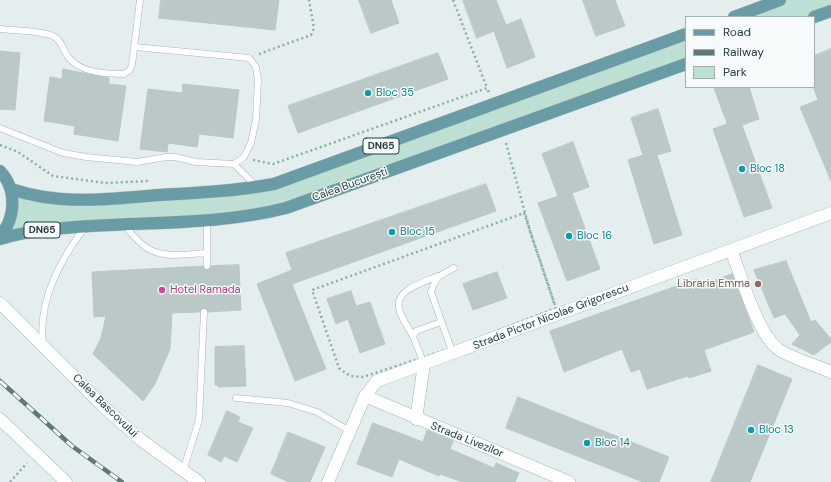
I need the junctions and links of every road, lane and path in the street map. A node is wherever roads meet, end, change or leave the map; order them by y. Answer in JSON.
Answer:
{"nodes":[{"id":1,"x":140,"y":0,"type":"edge"},
{"id":2,"x":310,"y":0,"type":"edge"},
{"id":3,"x":453,"y":0,"type":"edge"},
{"id":4,"x":780,"y":0,"type":"edge"},
{"id":5,"x":831,"y":11,"type":"edge"},
{"id":6,"x":737,"y":16,"type":"edge"},
{"id":7,"x":815,"y":17,"type":"edge"},
{"id":8,"x":0,"y":29,"type":"edge"},
{"id":9,"x":685,"y":34,"type":"edge"},
{"id":10,"x":135,"y":47,"type":"junction"},
{"id":11,"x":249,"y":58,"type":"junction"},
{"id":12,"x":685,"y":64,"type":"edge"},
{"id":13,"x":487,"y":88,"type":"dead end"},
{"id":14,"x":0,"y":128,"type":"edge"},
{"id":15,"x":0,"y":145,"type":"edge"},
{"id":16,"x":234,"y":164,"type":"junction"},
{"id":17,"x":0,"y":171,"type":"edge"},
{"id":18,"x":158,"y":180,"type":"dead end"},
{"id":19,"x":257,"y":187,"type":"junction"},
{"id":20,"x":10,"y":189,"type":"junction"},
{"id":21,"x":831,"y":213,"type":"edge"},
{"id":22,"x":206,"y":219,"type":"junction"},
{"id":23,"x":123,"y":224,"type":"junction"},
{"id":24,"x":85,"y":227,"type":"junction"},
{"id":25,"x":0,"y":238,"type":"edge"},
{"id":26,"x":731,"y":250,"type":"junction"},
{"id":27,"x":206,"y":254,"type":"junction"},
{"id":28,"x":207,"y":266,"type":"dead end"},
{"id":29,"x":454,"y":268,"type":"dead end"},
{"id":30,"x":438,"y":276,"type":"junction"},
{"id":31,"x":0,"y":293,"type":"edge"},
{"id":32,"x":0,"y":303,"type":"edge"},
{"id":33,"x":204,"y":312,"type":"dead end"},
{"id":34,"x":18,"y":320,"type":"junction"},
{"id":35,"x":441,"y":322,"type":"junction"},
{"id":36,"x":413,"y":336,"type":"junction"},
{"id":37,"x":43,"y":345,"type":"junction"},
{"id":38,"x":453,"y":354,"type":"junction"},
{"id":39,"x":424,"y":364,"type":"junction"},
{"id":40,"x":831,"y":372,"type":"edge"},
{"id":41,"x":365,"y":396,"type":"junction"},
{"id":42,"x":236,"y":398,"type":"dead end"},
{"id":43,"x":0,"y":419,"type":"edge"},
{"id":44,"x":416,"y":419,"type":"junction"},
{"id":45,"x":350,"y":431,"type":"junction"},
{"id":46,"x":36,"y":453,"type":"junction"},
{"id":47,"x":183,"y":471,"type":"junction"},
{"id":48,"x":10,"y":482,"type":"edge"},
{"id":49,"x":66,"y":482,"type":"edge"},
{"id":50,"x":199,"y":482,"type":"edge"},
{"id":51,"x":328,"y":482,"type":"edge"},
{"id":52,"x":569,"y":482,"type":"edge"}],
"edges":[{"from":1,"to":10,"type":"lane"},
{"from":2,"to":11,"type":"path"},
{"from":3,"to":13,"type":"path"},
{"from":4,"to":6,"type":"main road"},
{"from":5,"to":7,"type":"main road"},
{"from":8,"to":10,"type":"lane"},
{"from":9,"to":19,"type":"main road","number":"DN65"},
{"from":10,"to":11,"type":"lane"},
{"from":11,"to":16,"type":"lane"},
{"from":12,"to":22,"type":"main road","name":"Calea București","number":"DN65"},
{"from":14,"to":16,"type":"lane"},
{"from":15,"to":18,"type":"path"},
{"from":16,"to":19,"type":"lane"},
{"from":17,"to":20,"type":"main road"},
{"from":19,"to":20,"type":"main road","number":"DN65"},
{"from":20,"to":25,"type":"main road"},
{"from":21,"to":26,"type":"street","name":"Strada Pictor Nicolae Grigorescu"},
{"from":22,"to":23,"type":"main road","name":"Calea București","number":"DN65"},
{"from":22,"to":27,"type":"lane"},
{"from":23,"to":24,"type":"main road","name":"Calea București","number":"DN65"},
{"from":23,"to":27,"type":"lane"},
{"from":24,"to":25,"type":"main road","name":"Calea București","number":"DN65"},
{"from":24,"to":37,"type":"lane"},
{"from":26,"to":38,"type":"street","name":"Strada Pictor Nicolae Grigorescu"},
{"from":26,"to":40,"type":"street"},
{"from":27,"to":28,"type":"lane"},
{"from":29,"to":30,"type":"lane"},
{"from":30,"to":35,"type":"lane"},
{"from":30,"to":36,"type":"lane"},
{"from":31,"to":34,"type":"street","name":"Calea Bascovului"},
{"from":32,"to":34,"type":"street","name":"Calea Bascovului"},
{"from":33,"to":47,"type":"lane"},
{"from":34,"to":37,"type":"street","name":"Calea Bascovului"},
{"from":35,"to":36,"type":"lane"},
{"from":35,"to":38,"type":"lane"},
{"from":36,"to":39,"type":"lane"},
{"from":37,"to":47,"type":"street","name":"Calea Bascovului"},
{"from":38,"to":39,"type":"street","name":"Strada Pictor Nicolae Grigorescu"},
{"from":39,"to":41,"type":"street","name":"Strada Pictor Nicolae Grigorescu"},
{"from":39,"to":44,"type":"street"},
{"from":41,"to":44,"type":"street","name":"Strada Livezilor"},
{"from":41,"to":45,"type":"street","name":"Strada Pictor Nicolae Grigorescu"},
{"from":42,"to":45,"type":"lane"},
{"from":43,"to":46,"type":"street"},
{"from":44,"to":52,"type":"street","name":"Strada Livezilor"},
{"from":45,"to":51,"type":"street","name":"Strada Pictor Nicolae Grigorescu"},
{"from":46,"to":48,"type":"path"},
{"from":46,"to":49,"type":"street"},
{"from":47,"to":50,"type":"street","name":"Calea Bascovului"}]}
